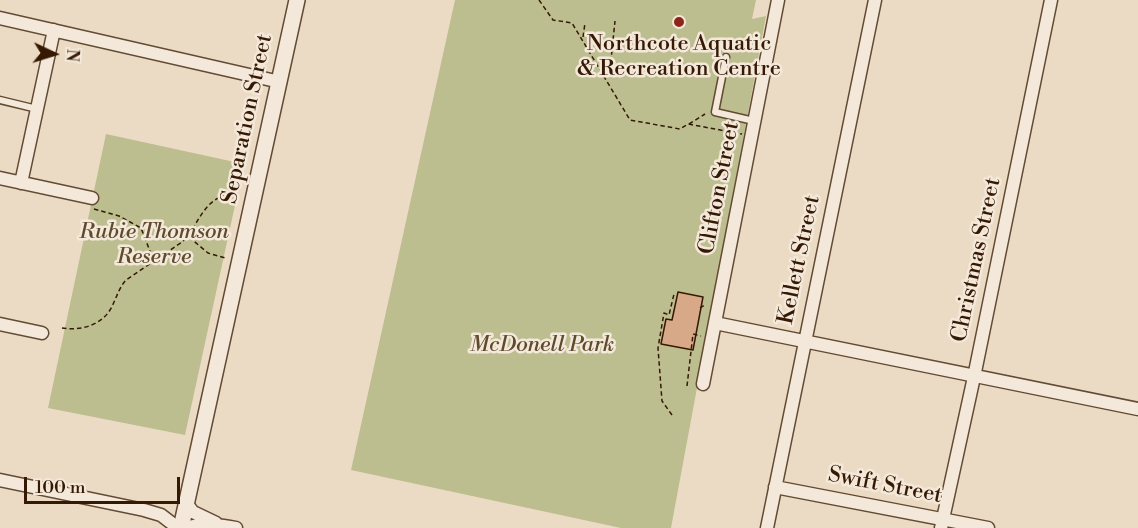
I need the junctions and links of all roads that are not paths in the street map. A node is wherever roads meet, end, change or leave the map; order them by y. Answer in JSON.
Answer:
{"nodes":[{"id":1,"x":297,"y":0,"type":"edge"},
{"id":2,"x":778,"y":0,"type":"edge"},
{"id":3,"x":875,"y":0,"type":"edge"},
{"id":4,"x":1051,"y":0,"type":"edge"},
{"id":5,"x":0,"y":18,"type":"edge"},
{"id":6,"x":54,"y":30,"type":"junction"},
{"id":7,"x":726,"y":57,"type":"dead end"},
{"id":8,"x":280,"y":81,"type":"junction"},
{"id":9,"x":0,"y":100,"type":"edge"},
{"id":10,"x":37,"y":109,"type":"junction"},
{"id":11,"x":754,"y":121,"type":"junction"},
{"id":12,"x":0,"y":178,"type":"edge"},
{"id":13,"x":21,"y":183,"type":"junction"},
{"id":14,"x":91,"y":203,"type":"road end"},
{"id":15,"x":715,"y":323,"type":"junction"},
{"id":16,"x":0,"y":324,"type":"edge"},
{"id":17,"x":42,"y":333,"type":"dead end"},
{"id":18,"x":805,"y":342,"type":"junction"},
{"id":19,"x":974,"y":377,"type":"junction"},
{"id":20,"x":703,"y":384,"type":"dead end"},
{"id":21,"x":1138,"y":410,"type":"edge"},
{"id":22,"x":0,"y":480,"type":"edge"},
{"id":23,"x":775,"y":487,"type":"junction"},
{"id":24,"x":186,"y":503,"type":"junction"},
{"id":25,"x":942,"y":523,"type":"edge"},
{"id":26,"x":220,"y":525,"type":"junction"},
{"id":27,"x":180,"y":528,"type":"edge"},
{"id":28,"x":186,"y":528,"type":"edge"},
{"id":29,"x":236,"y":528,"type":"edge"},
{"id":30,"x":767,"y":528,"type":"edge"},
{"id":31,"x":988,"y":528,"type":"edge"}],
"edges":[{"from":1,"to":8,"type":"street","name":"Separation Street"},
{"from":2,"to":11,"type":"street","name":"Clifton Street"},
{"from":3,"to":18,"type":"street","name":"Kellett Street"},
{"from":4,"to":19,"type":"street","name":"Christmas Street"},
{"from":5,"to":6,"type":"street"},
{"from":6,"to":8,"type":"street"},
{"from":6,"to":10,"type":"street"},
{"from":7,"to":11,"type":"lane"},
{"from":8,"to":24,"type":"street","name":"Separation Street"},
{"from":9,"to":10,"type":"lane"},
{"from":10,"to":13,"type":"street"},
{"from":11,"to":15,"type":"street","name":"Clifton Street"},
{"from":12,"to":13,"type":"street"},
{"from":13,"to":14,"type":"street"},
{"from":15,"to":18,"type":"street"},
{"from":15,"to":20,"type":"street","name":"Clifton Street"},
{"from":16,"to":17,"type":"street"},
{"from":18,"to":19,"type":"street"},
{"from":18,"to":23,"type":"street","name":"Kellett Street"},
{"from":19,"to":21,"type":"street"},
{"from":19,"to":25,"type":"street","name":"Christmas Street"},
{"from":22,"to":27,"type":"street"},
{"from":23,"to":25,"type":"street","name":"Swift Street"},
{"from":23,"to":30,"type":"street","name":"Kellett Street"},
{"from":24,"to":26,"type":"street"},
{"from":24,"to":27,"type":"street","name":"Separation Street"},
{"from":25,"to":31,"type":"street","name":"Swift Street"},
{"from":26,"to":28,"type":"street"},
{"from":26,"to":29,"type":"street"}]}
